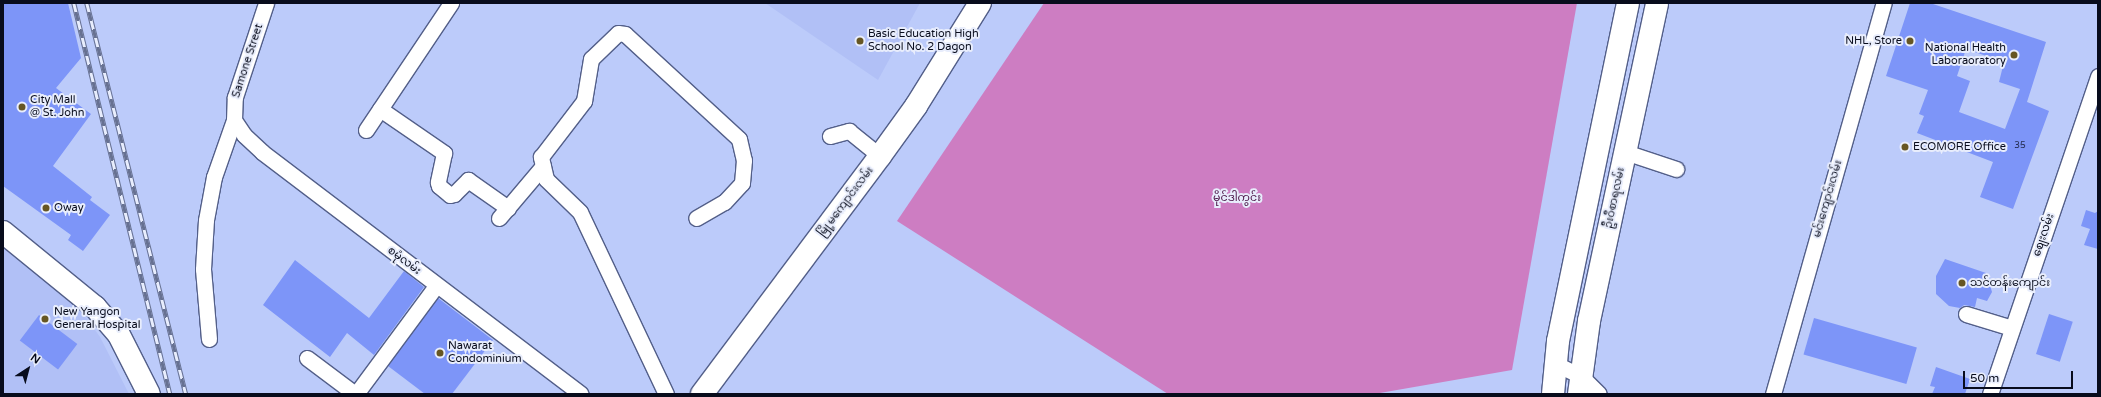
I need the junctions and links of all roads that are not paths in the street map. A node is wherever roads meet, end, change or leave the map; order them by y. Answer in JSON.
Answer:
{"nodes":[{"id":1,"x":266,"y":3,"type":"edge"},
{"id":2,"x":451,"y":3,"type":"edge"},
{"id":3,"x":980,"y":3,"type":"edge"},
{"id":4,"x":1628,"y":3,"type":"edge"},
{"id":5,"x":1657,"y":3,"type":"edge"},
{"id":6,"x":1884,"y":3,"type":"edge"},
{"id":7,"x":2098,"y":76,"type":"edge"},
{"id":8,"x":380,"y":109,"type":"junction"},
{"id":9,"x":234,"y":120,"type":"junction"},
{"id":10,"x":366,"y":130,"type":"dead end"},
{"id":11,"x":830,"y":136,"type":"dead end"},
{"id":12,"x":1598,"y":147,"type":"junction"},
{"id":13,"x":1625,"y":152,"type":"junction"},
{"id":14,"x":880,"y":156,"type":"junction"},
{"id":15,"x":543,"y":166,"type":"junction"},
{"id":16,"x":1676,"y":169,"type":"dead end"},
{"id":17,"x":696,"y":218,"type":"dead end"},
{"id":18,"x":3,"y":232,"type":"edge"},
{"id":19,"x":1572,"y":272,"type":"junction"},
{"id":20,"x":1598,"y":276,"type":"junction"},
{"id":21,"x":436,"y":286,"type":"junction"},
{"id":22,"x":1966,"y":314,"type":"dead end"},
{"id":23,"x":2012,"y":328,"type":"junction"},
{"id":24,"x":209,"y":339,"type":"dead end"},
{"id":25,"x":307,"y":358,"type":"dead end"},
{"id":26,"x":1556,"y":364,"type":"junction"},
{"id":27,"x":1580,"y":385,"type":"edge"},
{"id":28,"x":149,"y":394,"type":"edge"},
{"id":29,"x":356,"y":394,"type":"edge"},
{"id":30,"x":581,"y":394,"type":"edge"},
{"id":31,"x":666,"y":394,"type":"edge"},
{"id":32,"x":702,"y":394,"type":"edge"},
{"id":33,"x":1553,"y":394,"type":"edge"},
{"id":34,"x":1599,"y":394,"type":"edge"},
{"id":35,"x":1773,"y":394,"type":"edge"},
{"id":36,"x":1990,"y":394,"type":"edge"}],
"edges":[{"from":1,"to":9,"type":"street","name":"Samone Street"},
{"from":2,"to":8,"type":"street"},
{"from":3,"to":14,"type":"main road","name":"မြို့မကျောင်းလမ်း"},
{"from":4,"to":12,"type":"main road"},
{"from":5,"to":13,"type":"main road","name":"ဦးဝီစာရလမ်း"},
{"from":6,"to":35,"type":"street","name":"မင်းကျောင်းလမ်း"},
{"from":7,"to":23,"type":"street","name":"စျေးလမ်း"},
{"from":8,"to":10,"type":"street"},
{"from":8,"to":15,"type":"street"},
{"from":9,"to":21,"type":"street","name":"စမုံလမ်း"},
{"from":9,"to":24,"type":"street","name":"Samone Street"},
{"from":11,"to":14,"type":"street"},
{"from":12,"to":13,"type":"main road"},
{"from":12,"to":19,"type":"main road"},
{"from":13,"to":16,"type":"street"},
{"from":13,"to":20,"type":"main road","name":"ဦးဝီစာရလမ်း"},
{"from":14,"to":32,"type":"main road","name":"မြို့မကျောင်းလမ်း"},
{"from":15,"to":17,"type":"street"},
{"from":15,"to":31,"type":"street"},
{"from":18,"to":28,"type":"main road"},
{"from":19,"to":20,"type":"main road"},
{"from":19,"to":26,"type":"main road"},
{"from":20,"to":27,"type":"main road","name":"ဦးဝီစာရလမ်း"},
{"from":21,"to":29,"type":"street"},
{"from":21,"to":30,"type":"street","name":"စမုံလမ်း"},
{"from":22,"to":23,"type":"street"},
{"from":23,"to":36,"type":"street","name":"စျေးလမ်း"},
{"from":25,"to":29,"type":"street"},
{"from":26,"to":27,"type":"street"},
{"from":26,"to":33,"type":"main road"},
{"from":27,"to":34,"type":"street"}]}
